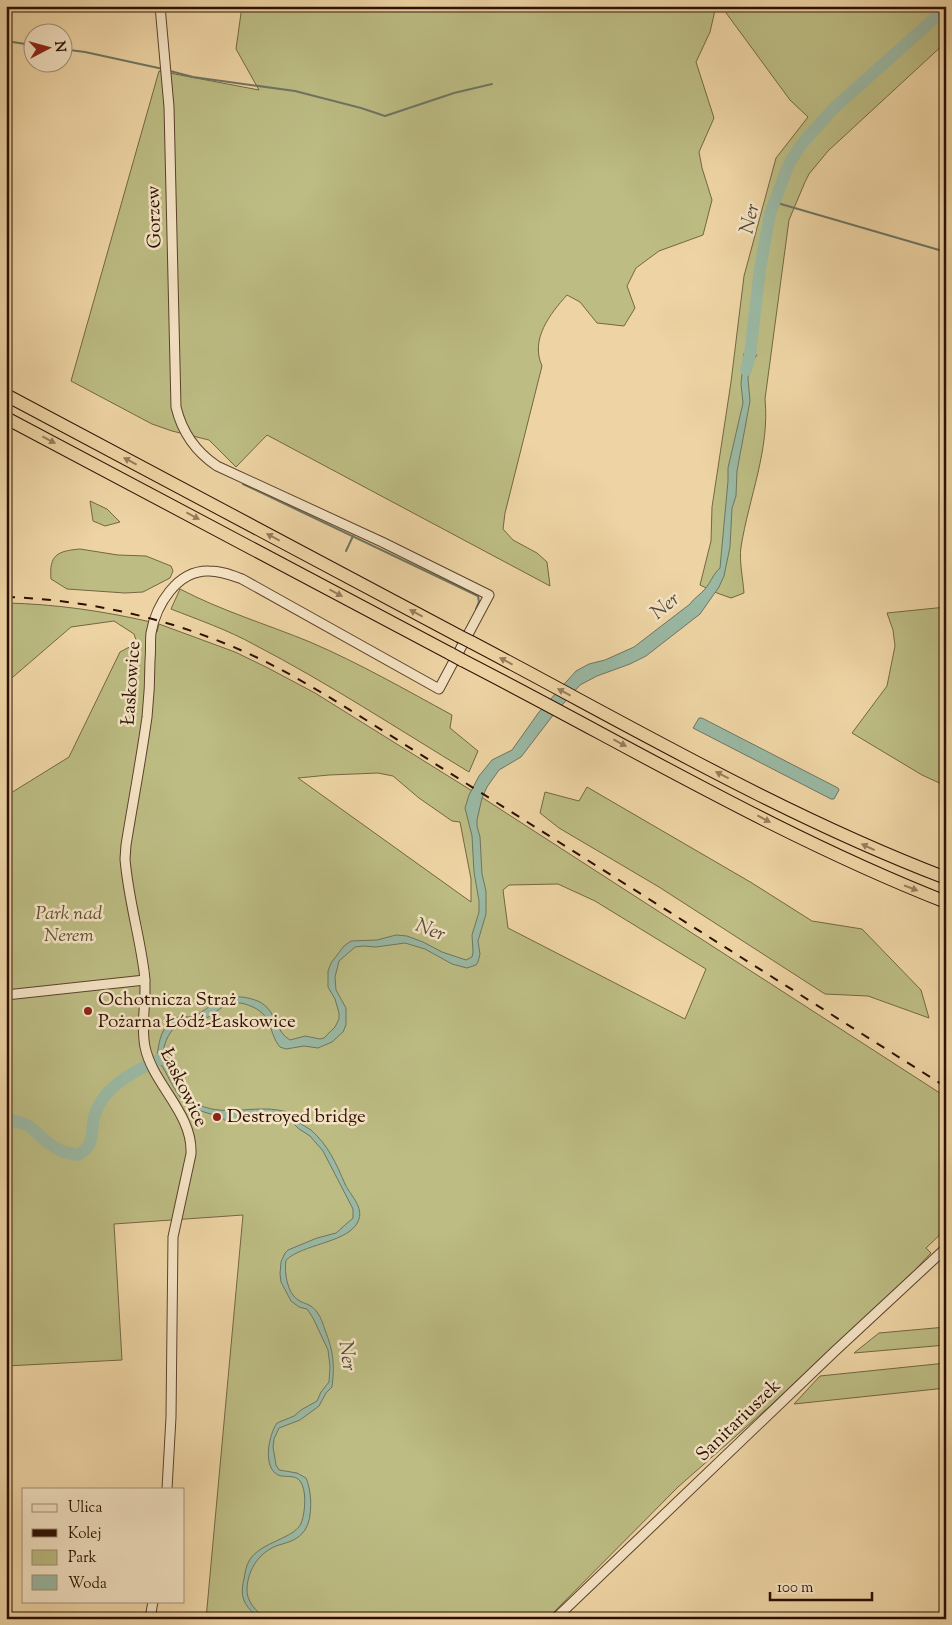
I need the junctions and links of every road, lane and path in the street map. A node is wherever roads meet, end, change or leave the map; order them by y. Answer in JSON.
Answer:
{"nodes":[{"id":1,"x":160,"y":6,"type":"edge"},
{"id":2,"x":6,"y":395,"type":"edge"},
{"id":3,"x":6,"y":418,"type":"edge"},
{"id":4,"x":197,"y":572,"type":"joint"},
{"id":5,"x":946,"y":632,"type":"edge"},
{"id":6,"x":946,"y":649,"type":"edge"},
{"id":7,"x":946,"y":878,"type":"edge"},
{"id":8,"x":946,"y":902,"type":"edge"},
{"id":9,"x":145,"y":980,"type":"junction"},
{"id":10,"x":6,"y":995,"type":"edge"},
{"id":11,"x":946,"y":1248,"type":"edge"},
{"id":12,"x":167,"y":1488,"type":"edge"},
{"id":13,"x":153,"y":1602,"type":"edge"},
{"id":14,"x":150,"y":1619,"type":"edge"},
{"id":15,"x":555,"y":1619,"type":"edge"}],
"edges":[{"from":1,"to":4,"type":"street","name":"Gorzew"},
{"from":7,"to":2,"type":"highway","one_way":true,"bridge":true},
{"from":3,"to":8,"type":"highway","one_way":true,"bridge":true},
{"from":4,"to":9,"type":"street","name":"Łaskowice"},
{"from":5,"to":6,"type":"street"},
{"from":9,"to":10,"type":"street"},
{"from":9,"to":12,"type":"street","name":"Łaskowice"},
{"from":11,"to":15,"type":"street","name":"Sanitariuszek"},
{"from":13,"to":14,"type":"street"}]}
